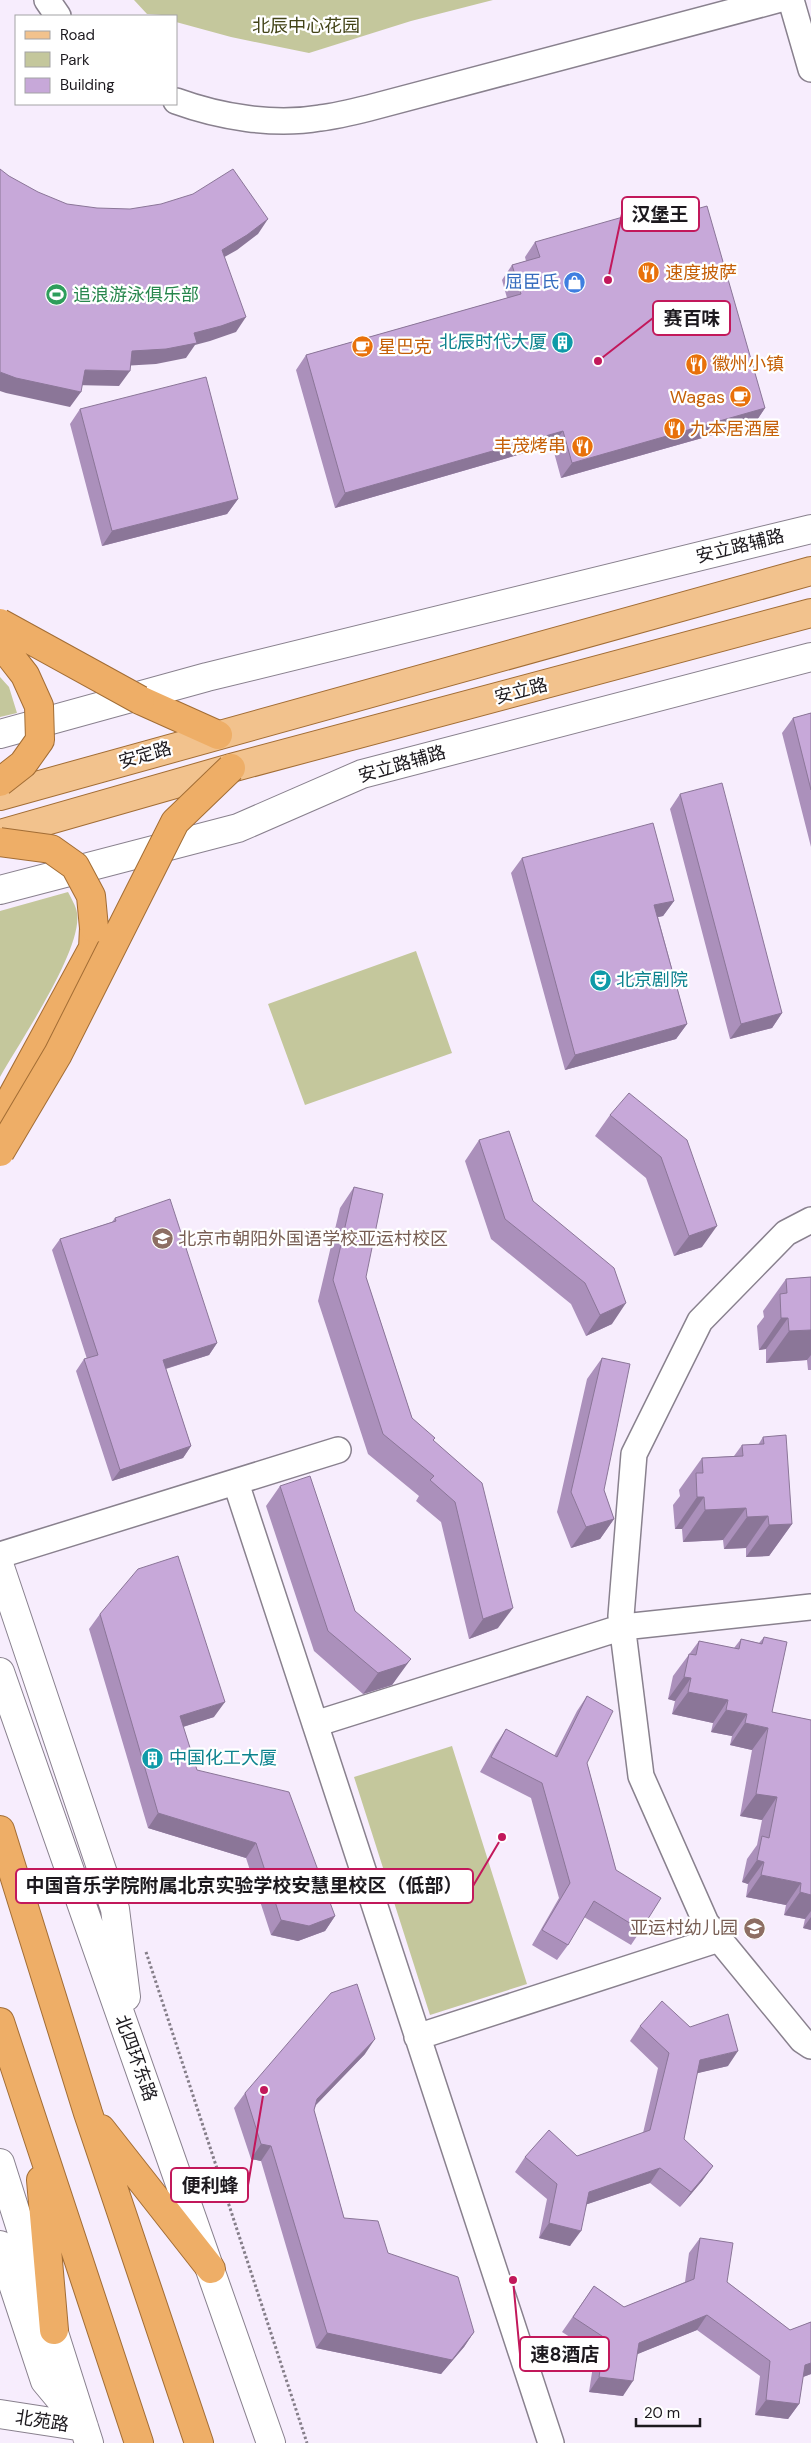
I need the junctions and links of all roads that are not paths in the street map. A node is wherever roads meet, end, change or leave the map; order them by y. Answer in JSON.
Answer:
{"nodes":[{"id":1,"x":47,"y":0,"type":"edge"},
{"id":2,"x":777,"y":0,"type":"edge"},
{"id":3,"x":791,"y":0,"type":"edge"},
{"id":4,"x":57,"y":15,"type":"edge"},
{"id":5,"x":811,"y":69,"type":"edge"},
{"id":6,"x":178,"y":102,"type":"edge"},
{"id":7,"x":811,"y":529,"type":"edge"},
{"id":8,"x":811,"y":571,"type":"edge"},
{"id":9,"x":811,"y":613,"type":"edge"},
{"id":10,"x":0,"y":623,"type":"edge"},
{"id":11,"x":0,"y":643,"type":"edge"},
{"id":12,"x":811,"y":657,"type":"edge"},
{"id":13,"x":0,"y":734,"type":"edge"},
{"id":14,"x":218,"y":735,"type":"junction"},
{"id":15,"x":231,"y":768,"type":"junction"},
{"id":16,"x":0,"y":782,"type":"edge"},
{"id":17,"x":0,"y":796,"type":"edge"},
{"id":18,"x":0,"y":834,"type":"edge"},
{"id":19,"x":0,"y":842,"type":"edge"},
{"id":20,"x":0,"y":890,"type":"edge"},
{"id":21,"x":0,"y":1119,"type":"edge"},
{"id":22,"x":0,"y":1152,"type":"edge"},
{"id":23,"x":811,"y":1220,"type":"edge"},
{"id":24,"x":338,"y":1450,"type":"dead end"},
{"id":25,"x":236,"y":1483,"type":"junction"},
{"id":26,"x":0,"y":1555,"type":"edge"},
{"id":27,"x":0,"y":1567,"type":"edge"},
{"id":28,"x":811,"y":1607,"type":"edge"},
{"id":29,"x":623,"y":1626,"type":"junction"},
{"id":30,"x":0,"y":1672,"type":"edge"},
{"id":31,"x":315,"y":1724,"type":"junction"},
{"id":32,"x":0,"y":1830,"type":"edge"},
{"id":33,"x":720,"y":1939,"type":"junction"},
{"id":34,"x":0,"y":2022,"type":"edge"},
{"id":35,"x":417,"y":2037,"type":"junction"},
{"id":36,"x":811,"y":2046,"type":"edge"},
{"id":37,"x":134,"y":2053,"type":"junction"},
{"id":38,"x":88,"y":2113,"type":"junction"},
{"id":39,"x":38,"y":2136,"type":"junction"},
{"id":40,"x":0,"y":2163,"type":"edge"},
{"id":41,"x":0,"y":2245,"type":"edge"},
{"id":42,"x":211,"y":2270,"type":"junction"},
{"id":43,"x":54,"y":2330,"type":"junction"},
{"id":44,"x":0,"y":2414,"type":"edge"},
{"id":45,"x":86,"y":2435,"type":"edge"},
{"id":46,"x":139,"y":2443,"type":"edge"},
{"id":47,"x":199,"y":2443,"type":"edge"},
{"id":48,"x":271,"y":2443,"type":"edge"},
{"id":49,"x":551,"y":2443,"type":"edge"}],
"edges":[{"from":1,"to":4,"type":"street"},
{"from":2,"to":6,"type":"street"},
{"from":3,"to":5,"type":"street"},
{"from":7,"to":13,"type":"street","name":"安立路辅路"},
{"from":8,"to":14,"type":"main road","name":"安定路"},
{"from":9,"to":15,"type":"main road","name":"安立路"},
{"from":10,"to":14,"type":"highway","bridge":true},
{"from":11,"to":16,"type":"highway","bridge":true},
{"from":12,"to":20,"type":"street","name":"安立路辅路"},
{"from":14,"to":17,"type":"main road","name":"安定路"},
{"from":15,"to":18,"type":"main road","name":"安定路"},
{"from":15,"to":22,"type":"highway","bridge":true},
{"from":19,"to":21,"type":"highway","bridge":true},
{"from":23,"to":29,"type":"street"},
{"from":24,"to":25,"type":"street"},
{"from":25,"to":26,"type":"street"},
{"from":25,"to":31,"type":"street"},
{"from":27,"to":37,"type":"street"},
{"from":28,"to":29,"type":"street"},
{"from":29,"to":31,"type":"street"},
{"from":29,"to":33,"type":"street"},
{"from":30,"to":37,"type":"street","name":"北四环东路"},
{"from":31,"to":35,"type":"street"},
{"from":32,"to":38,"type":"highway"},
{"from":33,"to":35,"type":"street"},
{"from":33,"to":36,"type":"street"},
{"from":34,"to":39,"type":"highway"},
{"from":35,"to":49,"type":"street"},
{"from":37,"to":42,"type":"street","name":"北四环东路"},
{"from":38,"to":42,"type":"highway"},
{"from":38,"to":47,"type":"highway"},
{"from":39,"to":43,"type":"highway"},
{"from":39,"to":46,"type":"highway"},
{"from":40,"to":43,"type":"street"},
{"from":41,"to":45,"type":"street"},
{"from":42,"to":48,"type":"street","name":"北四环东路"},
{"from":43,"to":45,"type":"street"},
{"from":44,"to":45,"type":"street","name":"北苑路"}]}
